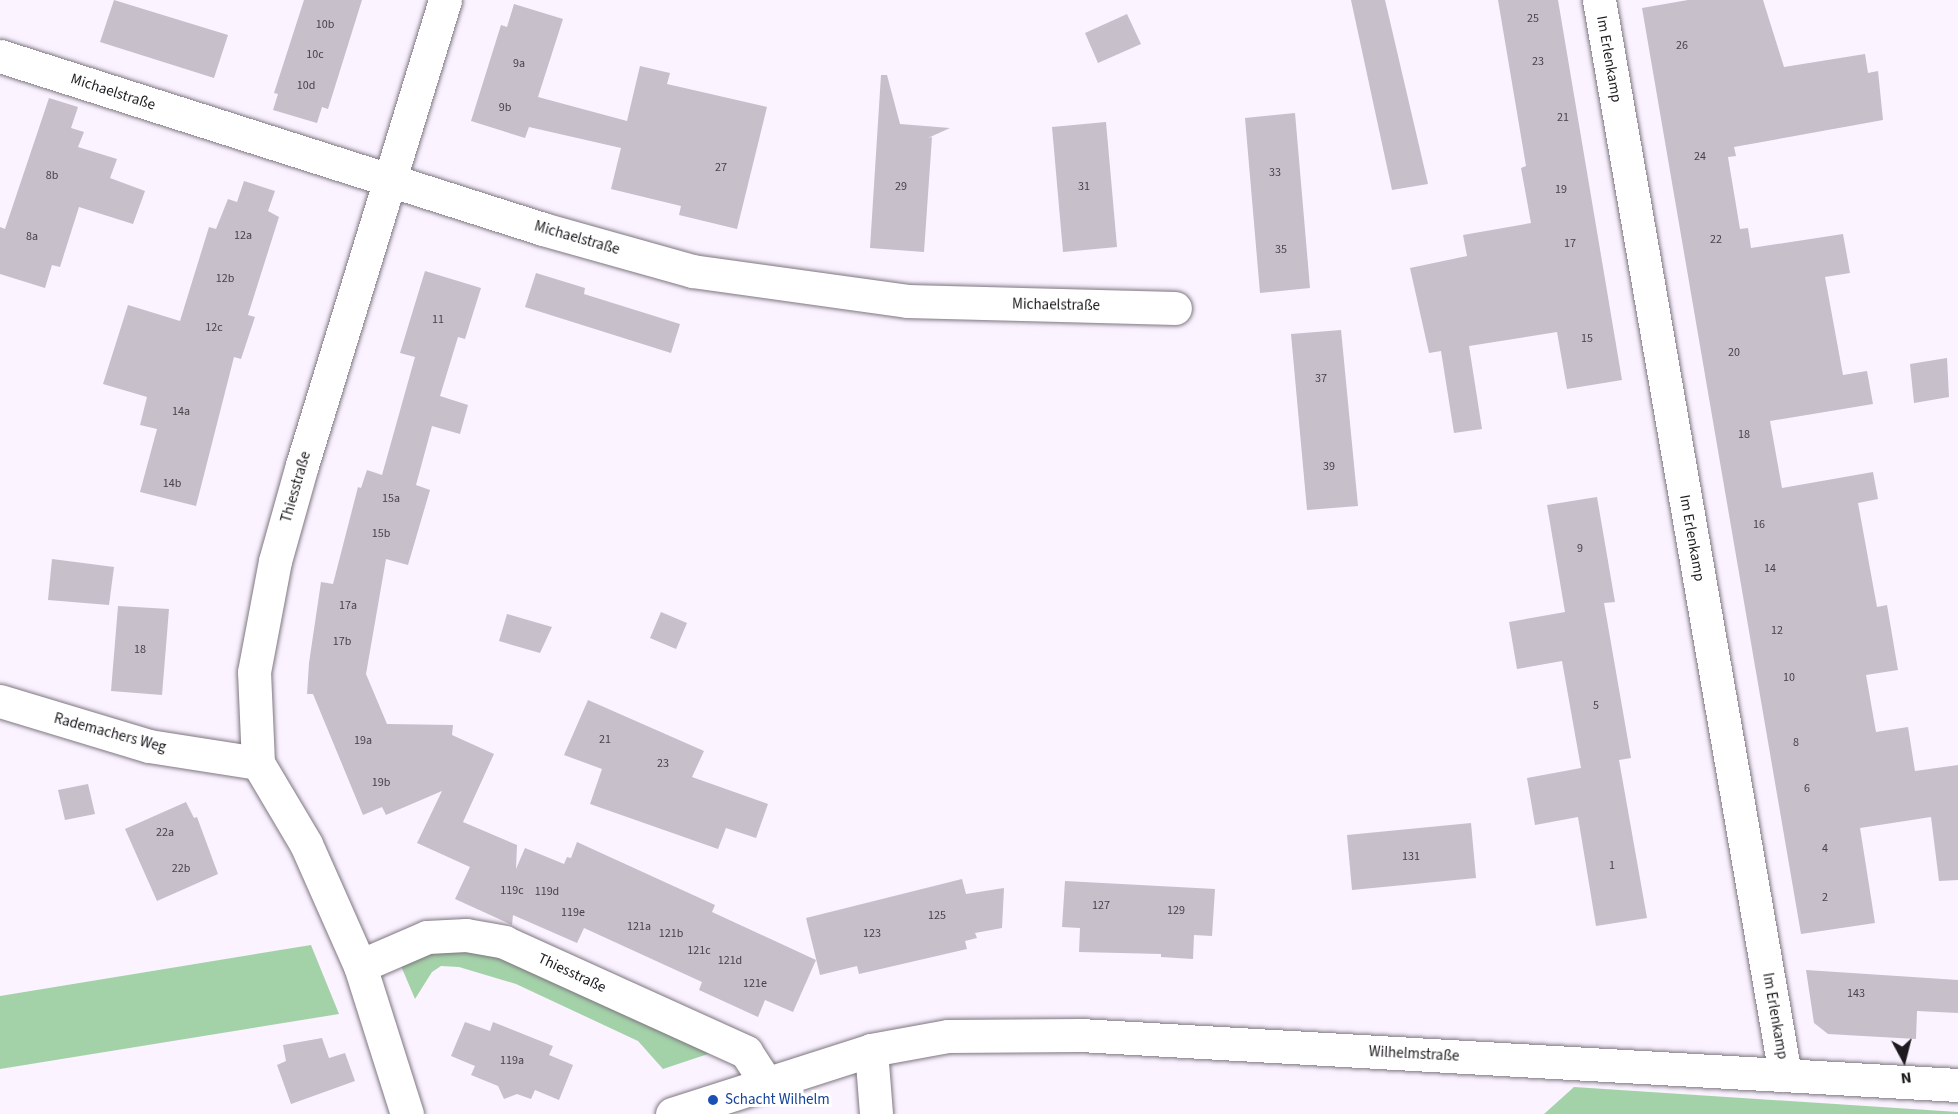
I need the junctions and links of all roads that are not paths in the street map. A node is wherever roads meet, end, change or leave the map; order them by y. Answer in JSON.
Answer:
{"nodes":[{"id":1,"x":445,"y":0,"type":"edge"},
{"id":2,"x":1599,"y":0,"type":"edge"},
{"id":3,"x":0,"y":56,"type":"edge"},
{"id":4,"x":391,"y":180,"type":"junction"},
{"id":5,"x":1175,"y":308,"type":"dead end"},
{"id":6,"x":0,"y":700,"type":"edge"},
{"id":7,"x":258,"y":763,"type":"junction"},
{"id":8,"x":360,"y":966,"type":"junction"},
{"id":9,"x":871,"y":1050,"type":"junction"},
{"id":10,"x":1785,"y":1075,"type":"junction"},
{"id":11,"x":765,"y":1082,"type":"junction"},
{"id":12,"x":1958,"y":1085,"type":"edge"},
{"id":13,"x":407,"y":1114,"type":"edge"},
{"id":14,"x":672,"y":1114,"type":"edge"},
{"id":15,"x":876,"y":1114,"type":"edge"}],
"edges":[{"from":1,"to":4,"type":"street","name":"Thiesstraße"},
{"from":2,"to":10,"type":"street","name":"Im Erlenkamp"},
{"from":3,"to":4,"type":"street","name":"Michaelstraße"},
{"from":4,"to":5,"type":"street","name":"Michaelstraße"},
{"from":4,"to":7,"type":"street","name":"Thiesstraße"},
{"from":6,"to":7,"type":"street","name":"Rademachers Weg"},
{"from":7,"to":8,"type":"street","name":"Thiesstraße"},
{"from":8,"to":11,"type":"street","name":"Thiesstraße"},
{"from":8,"to":13,"type":"street","name":"Thiesstraße"},
{"from":9,"to":10,"type":"street","name":"Wilhelmstraße"},
{"from":9,"to":11,"type":"street","name":"Wilhelmstraße"},
{"from":9,"to":15,"type":"street"},
{"from":10,"to":12,"type":"street","name":"Wilhelmstraße"},
{"from":11,"to":14,"type":"street","name":"Wilhelmstraße"}]}
